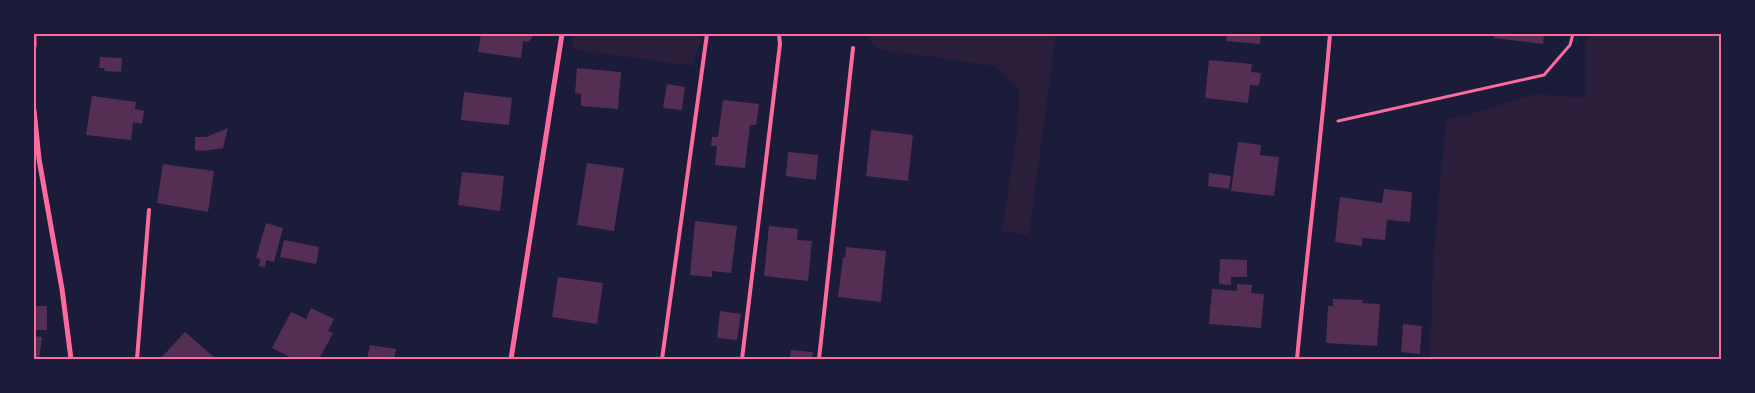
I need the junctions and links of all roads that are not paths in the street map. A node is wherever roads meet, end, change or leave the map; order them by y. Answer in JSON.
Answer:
{"nodes":[{"id":1,"x":34,"y":34,"type":"edge"},
{"id":2,"x":562,"y":34,"type":"edge"},
{"id":3,"x":708,"y":34,"type":"edge"},
{"id":4,"x":779,"y":34,"type":"edge"},
{"id":5,"x":1330,"y":34,"type":"edge"},
{"id":6,"x":34,"y":46,"type":"edge"},
{"id":7,"x":853,"y":48,"type":"dead end"},
{"id":8,"x":34,"y":110,"type":"edge"},
{"id":9,"x":149,"y":210,"type":"dead end"},
{"id":10,"x":71,"y":359,"type":"edge"},
{"id":11,"x":137,"y":359,"type":"edge"},
{"id":12,"x":511,"y":359,"type":"edge"},
{"id":13,"x":662,"y":359,"type":"edge"},
{"id":14,"x":742,"y":359,"type":"edge"},
{"id":15,"x":819,"y":359,"type":"edge"},
{"id":16,"x":1297,"y":359,"type":"edge"}],
"edges":[{"from":1,"to":6,"type":"street"},
{"from":2,"to":12,"type":"street"},
{"from":3,"to":13,"type":"lane"},
{"from":4,"to":14,"type":"lane"},
{"from":5,"to":16,"type":"lane"},
{"from":7,"to":15,"type":"lane"},
{"from":8,"to":10,"type":"street"},
{"from":9,"to":11,"type":"lane"}]}
